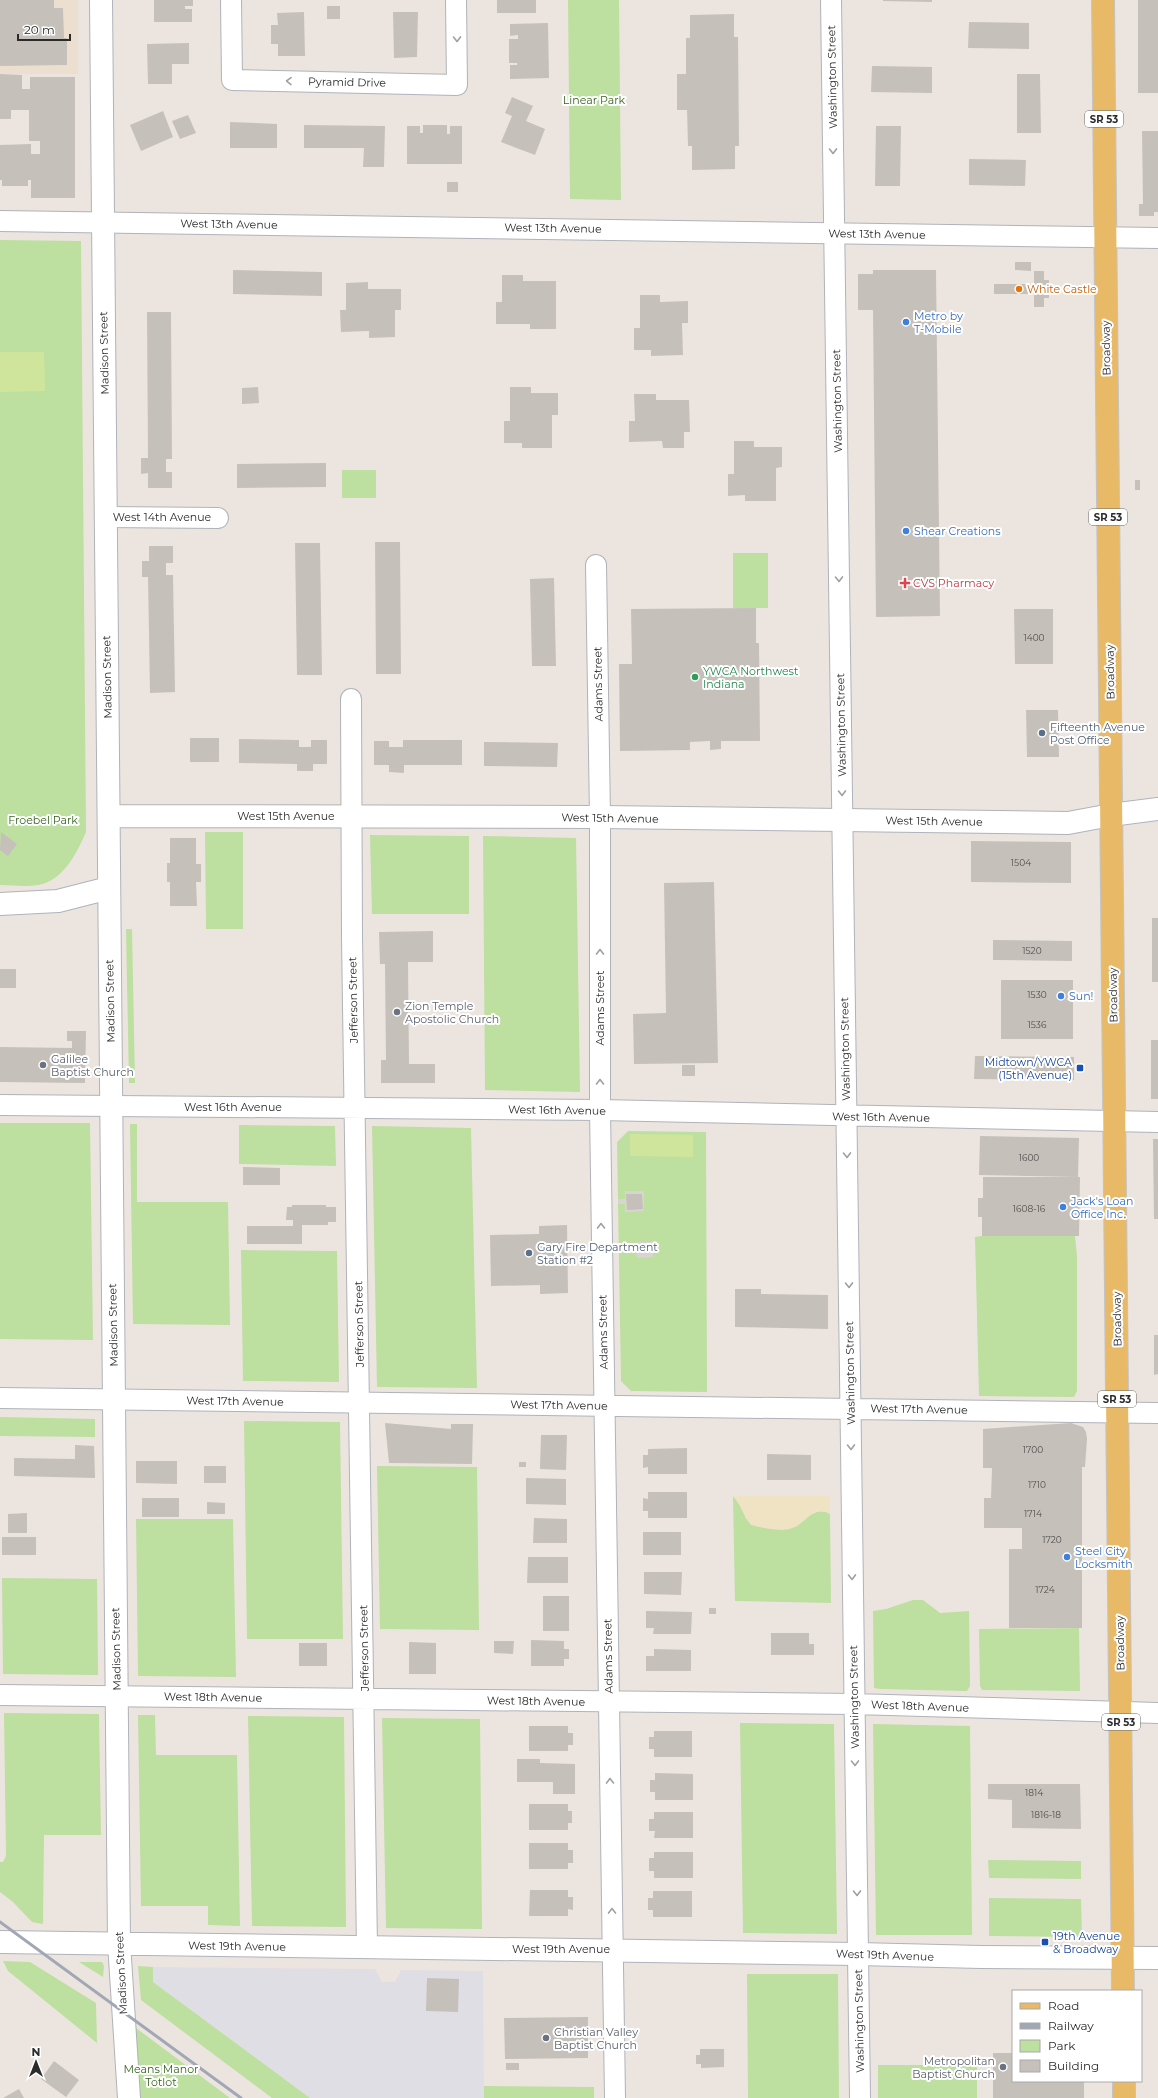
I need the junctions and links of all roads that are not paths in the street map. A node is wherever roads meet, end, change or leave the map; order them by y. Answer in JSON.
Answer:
{"nodes":[{"id":1,"x":101,"y":0,"type":"edge"},
{"id":2,"x":231,"y":0,"type":"edge"},
{"id":3,"x":456,"y":0,"type":"edge"},
{"id":4,"x":831,"y":0,"type":"edge"},
{"id":5,"x":1103,"y":0,"type":"edge"},
{"id":6,"x":0,"y":221,"type":"edge"},
{"id":7,"x":103,"y":222,"type":"junction"},
{"id":8,"x":834,"y":233,"type":"junction"},
{"id":9,"x":1105,"y":237,"type":"junction"},
{"id":10,"x":1158,"y":238,"type":"edge"},
{"id":11,"x":106,"y":517,"type":"junction"},
{"id":12,"x":218,"y":518,"type":"dead end"},
{"id":13,"x":596,"y":565,"type":"dead end"},
{"id":14,"x":351,"y":699,"type":"dead end"},
{"id":15,"x":1158,"y":809,"type":"edge"},
{"id":16,"x":1111,"y":815,"type":"junction"},
{"id":17,"x":109,"y":816,"type":"junction"},
{"id":18,"x":351,"y":816,"type":"junction"},
{"id":19,"x":600,"y":817,"type":"junction"},
{"id":20,"x":842,"y":821,"type":"junction"},
{"id":21,"x":109,"y":888,"type":"junction"},
{"id":22,"x":0,"y":904,"type":"edge"},
{"id":23,"x":0,"y":1104,"type":"edge"},
{"id":24,"x":111,"y":1107,"type":"junction"},
{"id":25,"x":355,"y":1108,"type":"junction"},
{"id":26,"x":600,"y":1110,"type":"junction"},
{"id":27,"x":846,"y":1116,"type":"junction"},
{"id":28,"x":1114,"y":1122,"type":"junction"},
{"id":29,"x":1158,"y":1122,"type":"edge"},
{"id":30,"x":0,"y":1398,"type":"edge"},
{"id":31,"x":114,"y":1400,"type":"junction"},
{"id":32,"x":360,"y":1402,"type":"junction"},
{"id":33,"x":604,"y":1405,"type":"junction"},
{"id":34,"x":850,"y":1408,"type":"junction"},
{"id":35,"x":1118,"y":1412,"type":"junction"},
{"id":36,"x":1158,"y":1413,"type":"edge"},
{"id":37,"x":0,"y":1695,"type":"edge"},
{"id":38,"x":117,"y":1696,"type":"junction"},
{"id":39,"x":364,"y":1699,"type":"junction"},
{"id":40,"x":609,"y":1701,"type":"junction"},
{"id":41,"x":854,"y":1704,"type":"junction"},
{"id":42,"x":1121,"y":1712,"type":"junction"},
{"id":43,"x":1158,"y":1712,"type":"edge"},
{"id":44,"x":0,"y":1942,"type":"edge"},
{"id":45,"x":119,"y":1943,"type":"junction"},
{"id":46,"x":367,"y":1948,"type":"junction"},
{"id":47,"x":613,"y":1950,"type":"junction"},
{"id":48,"x":858,"y":1954,"type":"junction"},
{"id":49,"x":1122,"y":1958,"type":"junction"},
{"id":50,"x":1158,"y":1958,"type":"edge"},
{"id":51,"x":1123,"y":1990,"type":"edge"},
{"id":52,"x":1124,"y":2082,"type":"edge"},
{"id":53,"x":129,"y":2098,"type":"edge"},
{"id":54,"x":615,"y":2098,"type":"edge"},
{"id":55,"x":860,"y":2098,"type":"edge"},
{"id":56,"x":1124,"y":2098,"type":"edge"}],
"edges":[{"from":1,"to":7,"type":"street","name":"Madison Street"},
{"from":3,"to":2,"type":"street","name":"Pyramid Drive","one_way":true},
{"from":4,"to":8,"type":"street","name":"Washington Street","one_way":true},
{"from":5,"to":9,"type":"main road","name":"Broadway","number":"SR 53"},
{"from":6,"to":7,"type":"street","name":"West 13th Avenue"},
{"from":7,"to":8,"type":"street","name":"West 13th Avenue"},
{"from":7,"to":11,"type":"street","name":"Madison Street"},
{"from":8,"to":9,"type":"street","name":"West 13th Avenue"},
{"from":8,"to":20,"type":"street","name":"Washington Street","one_way":true},
{"from":9,"to":10,"type":"street","name":"West 13th Avenue"},
{"from":9,"to":16,"type":"main road","name":"Broadway","number":"SR 53"},
{"from":11,"to":12,"type":"street","name":"West 14th Avenue"},
{"from":11,"to":17,"type":"street","name":"Madison Street"},
{"from":13,"to":19,"type":"street","name":"Adams Street"},
{"from":14,"to":18,"type":"street","name":"Jefferson Street"},
{"from":15,"to":16,"type":"street","name":"West 15th Avenue"},
{"from":16,"to":20,"type":"street","name":"West 15th Avenue"},
{"from":16,"to":28,"type":"main road","name":"Broadway","number":"SR 53"},
{"from":17,"to":18,"type":"street","name":"West 15th Avenue"},
{"from":17,"to":21,"type":"street","name":"Madison Street"},
{"from":18,"to":19,"type":"street","name":"West 15th Avenue"},
{"from":18,"to":25,"type":"street","name":"Jefferson Street"},
{"from":19,"to":20,"type":"street","name":"West 15th Avenue"},
{"from":26,"to":19,"type":"street","name":"Adams Street","one_way":true},
{"from":20,"to":27,"type":"street","name":"Washington Street"},
{"from":21,"to":22,"type":"street"},
{"from":21,"to":24,"type":"street","name":"Madison Street"},
{"from":23,"to":24,"type":"street","name":"West 16th Avenue"},
{"from":24,"to":25,"type":"street","name":"West 16th Avenue"},
{"from":24,"to":31,"type":"street","name":"Madison Street"},
{"from":25,"to":26,"type":"street","name":"West 16th Avenue"},
{"from":25,"to":32,"type":"street","name":"Jefferson Street"},
{"from":26,"to":27,"type":"street","name":"West 16th Avenue"},
{"from":33,"to":26,"type":"street","name":"Adams Street","one_way":true},
{"from":27,"to":28,"type":"street","name":"West 16th Avenue"},
{"from":27,"to":34,"type":"street","name":"Washington Street","one_way":true},
{"from":28,"to":29,"type":"street","name":"West 16th Avenue"},
{"from":28,"to":35,"type":"main road","name":"Broadway","number":"SR 53"},
{"from":30,"to":31,"type":"street","name":"West 17th Avenue"},
{"from":31,"to":32,"type":"street","name":"West 17th Avenue"},
{"from":31,"to":38,"type":"street","name":"Madison Street"},
{"from":32,"to":33,"type":"street","name":"West 17th Avenue"},
{"from":32,"to":39,"type":"street","name":"Jefferson Street"},
{"from":33,"to":34,"type":"street","name":"West 17th Avenue"},
{"from":33,"to":40,"type":"street","name":"Adams Street"},
{"from":34,"to":35,"type":"street","name":"West 17th Avenue"},
{"from":34,"to":41,"type":"street","name":"Washington Street","one_way":true},
{"from":35,"to":36,"type":"street","name":"West 17th Avenue"},
{"from":35,"to":42,"type":"main road","name":"Broadway","number":"SR 53"},
{"from":37,"to":38,"type":"street","name":"West 18th Avenue"},
{"from":38,"to":39,"type":"street","name":"West 18th Avenue"},
{"from":38,"to":45,"type":"street","name":"Madison Street"},
{"from":39,"to":40,"type":"street","name":"West 18th Avenue"},
{"from":39,"to":46,"type":"street","name":"Jefferson Street"},
{"from":40,"to":41,"type":"street","name":"West 18th Avenue"},
{"from":47,"to":40,"type":"street","name":"Adams Street","one_way":true},
{"from":41,"to":42,"type":"street","name":"West 18th Avenue"},
{"from":41,"to":48,"type":"street","name":"Washington Street","one_way":true},
{"from":42,"to":43,"type":"street","name":"West 18th Avenue"},
{"from":42,"to":49,"type":"main road","name":"Broadway","number":"SR 53"},
{"from":44,"to":45,"type":"street","name":"West 19th Avenue"},
{"from":45,"to":46,"type":"street","name":"West 19th Avenue"},
{"from":45,"to":53,"type":"street","name":"Madison Street"},
{"from":46,"to":47,"type":"street","name":"West 19th Avenue"},
{"from":47,"to":48,"type":"street","name":"West 19th Avenue"},
{"from":47,"to":54,"type":"street","name":"Adams Street"},
{"from":48,"to":49,"type":"street","name":"West 19th Avenue"},
{"from":48,"to":55,"type":"street","name":"Washington Street"},
{"from":49,"to":50,"type":"street","name":"West 19th Avenue"},
{"from":49,"to":51,"type":"main road","name":"Broadway","number":"SR 53"},
{"from":52,"to":56,"type":"main road"}]}
